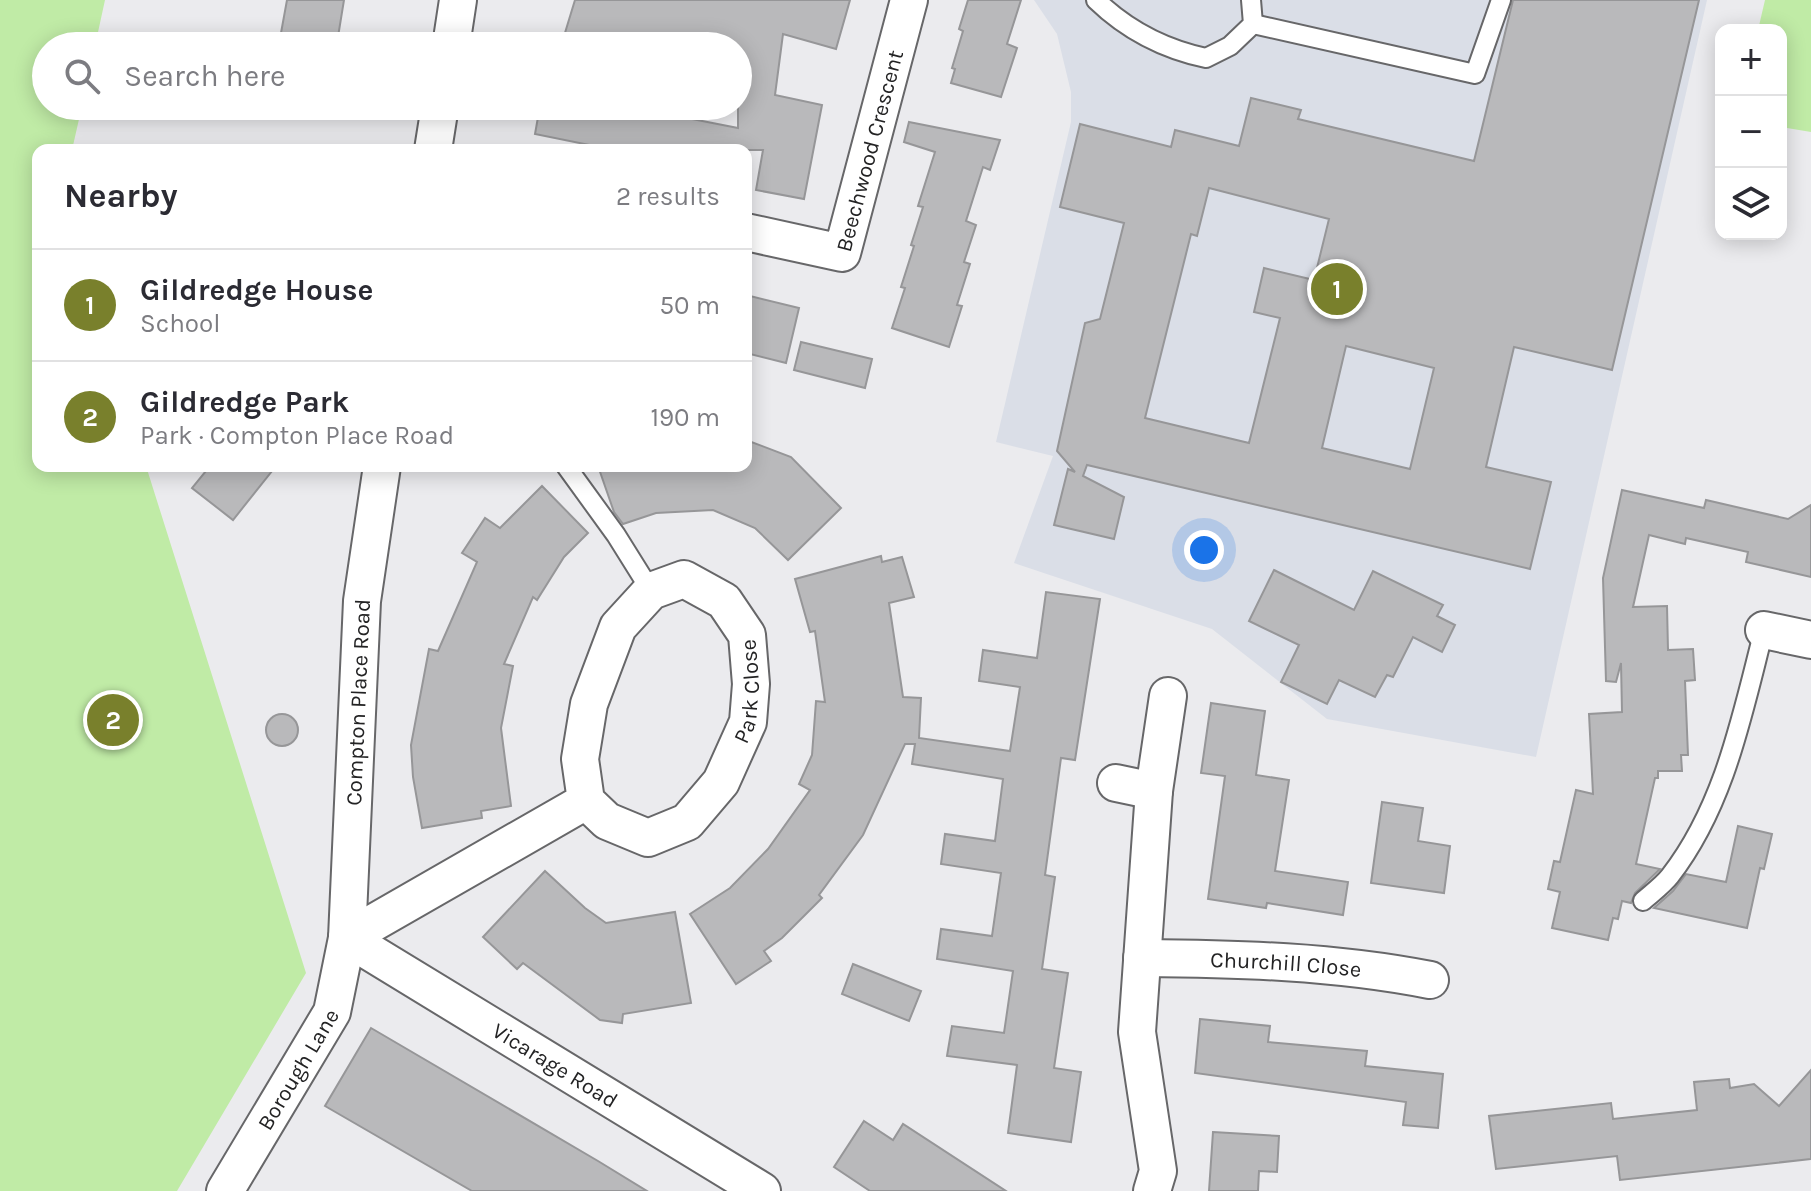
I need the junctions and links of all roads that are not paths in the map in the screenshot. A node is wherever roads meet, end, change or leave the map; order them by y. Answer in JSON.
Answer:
{"nodes":[{"id":1,"x":458,"y":0,"type":"edge"},
{"id":2,"x":909,"y":0,"type":"edge"},
{"id":3,"x":1096,"y":0,"type":"edge"},
{"id":4,"x":1251,"y":0,"type":"edge"},
{"id":5,"x":1501,"y":0,"type":"edge"},
{"id":6,"x":1253,"y":24,"type":"junction"},
{"id":7,"x":453,"y":32,"type":"edge"},
{"id":8,"x":438,"y":120,"type":"edge"},
{"id":9,"x":434,"y":144,"type":"edge"},
{"id":10,"x":752,"y":233,"type":"edge"},
{"id":11,"x":381,"y":472,"type":"edge"},
{"id":12,"x":570,"y":472,"type":"edge"},
{"id":13,"x":651,"y":591,"type":"junction"},
{"id":14,"x":1764,"y":630,"type":"joint"},
{"id":15,"x":1811,"y":640,"type":"edge"},
{"id":16,"x":1168,"y":696,"type":"dead end"},
{"id":17,"x":1116,"y":783,"type":"dead end"},
{"id":18,"x":1154,"y":791,"type":"junction"},
{"id":19,"x":586,"y":801,"type":"junction"},
{"id":20,"x":1643,"y":901,"type":"dead end"},
{"id":21,"x":347,"y":938,"type":"junction"},
{"id":22,"x":1142,"y":958,"type":"junction"},
{"id":23,"x":1430,"y":980,"type":"dead end"},
{"id":24,"x":225,"y":1191,"type":"edge"},
{"id":25,"x":762,"y":1191,"type":"edge"},
{"id":26,"x":1152,"y":1191,"type":"edge"}],
"edges":[{"from":1,"to":7,"type":"street"},
{"from":2,"to":10,"type":"street","name":"Beechwood Crescent"},
{"from":3,"to":6,"type":"lane"},
{"from":4,"to":6,"type":"lane"},
{"from":5,"to":6,"type":"lane"},
{"from":8,"to":9,"type":"street"},
{"from":11,"to":21,"type":"street","name":"Compton Place Road"},
{"from":12,"to":13,"type":"lane"},
{"from":13,"to":19,"type":"street"},
{"from":13,"to":19,"type":"street","name":"Park Close"},
{"from":14,"to":15,"type":"street"},
{"from":14,"to":20,"type":"lane"},
{"from":16,"to":18,"type":"street"},
{"from":17,"to":18,"type":"street"},
{"from":18,"to":22,"type":"street"},
{"from":19,"to":21,"type":"street"},
{"from":21,"to":24,"type":"street","name":"Borough Lane"},
{"from":21,"to":25,"type":"street","name":"Vicarage Road"},
{"from":22,"to":23,"type":"street","name":"Churchill Close"},
{"from":22,"to":26,"type":"street"}]}
